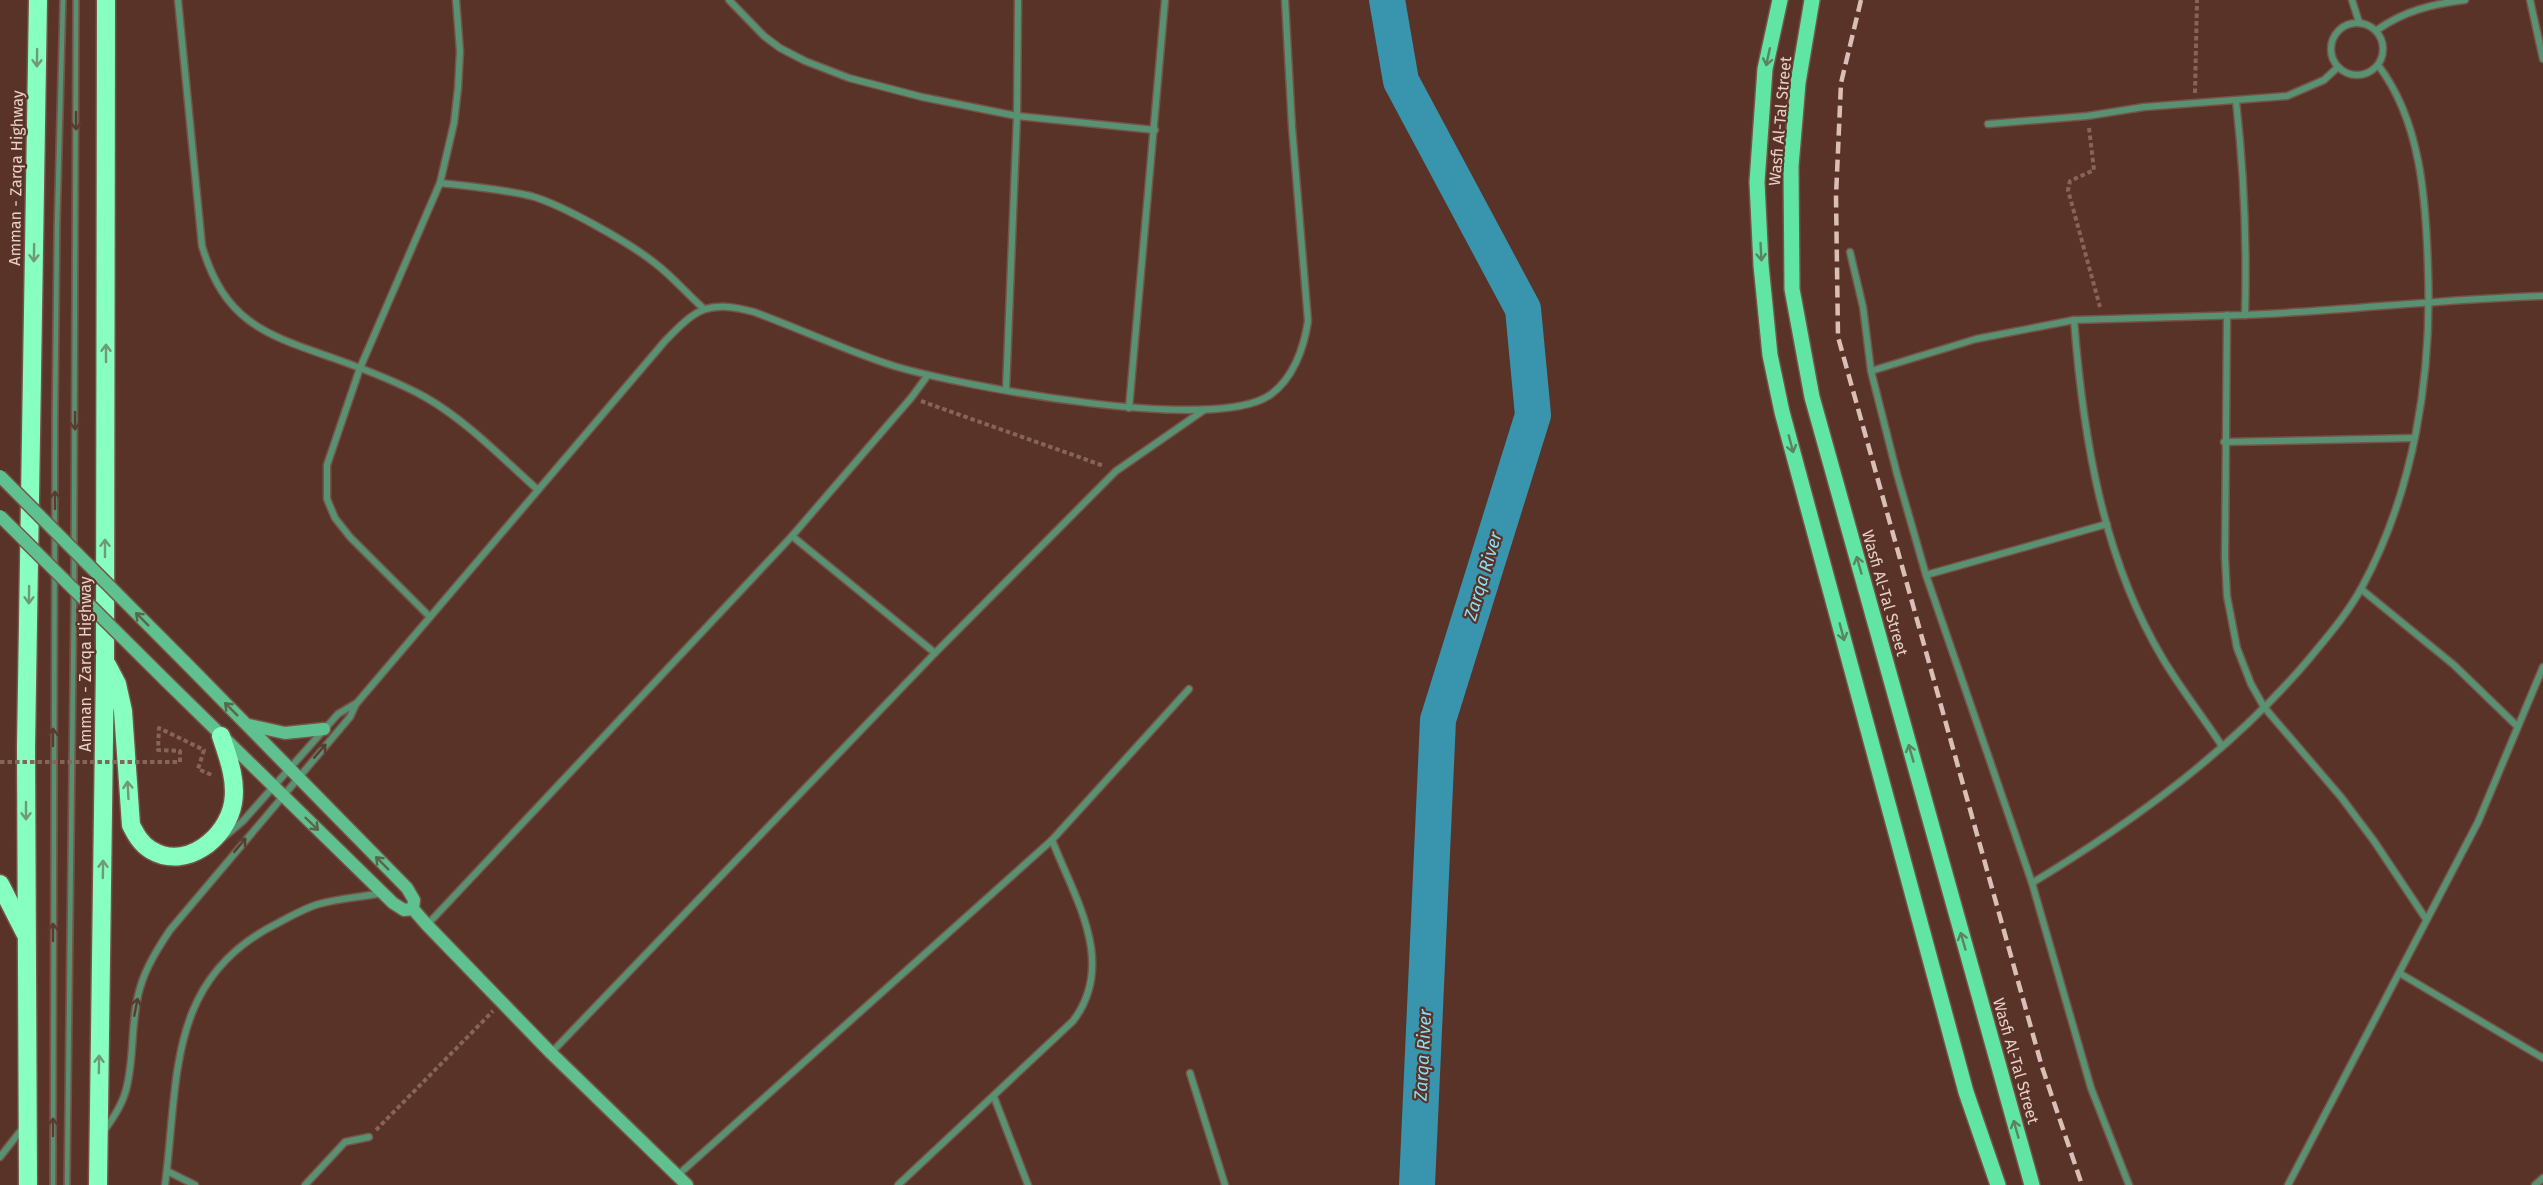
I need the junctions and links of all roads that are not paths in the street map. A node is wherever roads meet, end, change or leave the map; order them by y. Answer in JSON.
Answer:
{"nodes":[{"id":1,"x":38,"y":0,"type":"edge"},
{"id":2,"x":63,"y":0,"type":"edge"},
{"id":3,"x":76,"y":0,"type":"edge"},
{"id":4,"x":106,"y":0,"type":"edge"},
{"id":5,"x":178,"y":0,"type":"edge"},
{"id":6,"x":456,"y":0,"type":"edge"},
{"id":7,"x":729,"y":0,"type":"edge"},
{"id":8,"x":1018,"y":0,"type":"edge"},
{"id":9,"x":1165,"y":0,"type":"edge"},
{"id":10,"x":1285,"y":0,"type":"edge"},
{"id":11,"x":1779,"y":0,"type":"edge"},
{"id":12,"x":1812,"y":0,"type":"edge"},
{"id":13,"x":2352,"y":0,"type":"edge"},
{"id":14,"x":2465,"y":0,"type":"edge"},
{"id":15,"x":2530,"y":0,"type":"edge"},
{"id":16,"x":2359,"y":22,"type":"junction"},
{"id":17,"x":2377,"y":30,"type":"junction"},
{"id":18,"x":2543,"y":59,"type":"edge"},
{"id":19,"x":2378,"y":65,"type":"junction"},
{"id":20,"x":2338,"y":68,"type":"junction"},
{"id":21,"x":2236,"y":101,"type":"junction"},
{"id":22,"x":1017,"y":116,"type":"junction"},
{"id":23,"x":1988,"y":124,"type":"dead end"},
{"id":24,"x":1155,"y":130,"type":"junction"},
{"id":25,"x":440,"y":183,"type":"junction"},
{"id":26,"x":1850,"y":252,"type":"dead end"},
{"id":27,"x":2543,"y":296,"type":"edge"},
{"id":28,"x":2430,"y":301,"type":"junction"},
{"id":29,"x":703,"y":308,"type":"junction"},
{"id":30,"x":2228,"y":315,"type":"junction"},
{"id":31,"x":2245,"y":315,"type":"junction"},
{"id":32,"x":2074,"y":320,"type":"junction"},
{"id":33,"x":360,"y":368,"type":"junction"},
{"id":34,"x":1871,"y":370,"type":"junction"},
{"id":35,"x":928,"y":375,"type":"junction"},
{"id":36,"x":1006,"y":390,"type":"junction"},
{"id":37,"x":1129,"y":408,"type":"junction"},
{"id":38,"x":1205,"y":409,"type":"junction"},
{"id":39,"x":2414,"y":438,"type":"junction"},
{"id":40,"x":2224,"y":441,"type":"junction"},
{"id":41,"x":0,"y":476,"type":"edge"},
{"id":42,"x":538,"y":490,"type":"junction"},
{"id":43,"x":0,"y":516,"type":"edge"},
{"id":44,"x":2107,"y":524,"type":"junction"},
{"id":45,"x":792,"y":536,"type":"junction"},
{"id":46,"x":1926,"y":575,"type":"junction"},
{"id":47,"x":2361,"y":589,"type":"junction"},
{"id":48,"x":429,"y":617,"type":"junction"},
{"id":49,"x":935,"y":653,"type":"junction"},
{"id":50,"x":105,"y":662,"type":"junction"},
{"id":51,"x":2543,"y":667,"type":"edge"},
{"id":52,"x":1190,"y":690,"type":"dead end"},
{"id":53,"x":356,"y":704,"type":"junction"},
{"id":54,"x":2264,"y":707,"type":"junction"},
{"id":55,"x":246,"y":724,"type":"junction"},
{"id":56,"x":2517,"y":726,"type":"junction"},
{"id":57,"x":324,"y":729,"type":"junction"},
{"id":58,"x":221,"y":736,"type":"junction"},
{"id":59,"x":2222,"y":746,"type":"junction"},
{"id":60,"x":293,"y":773,"type":"junction"},
{"id":61,"x":277,"y":791,"type":"junction"},
{"id":62,"x":1052,"y":840,"type":"junction"},
{"id":63,"x":206,"y":847,"type":"junction"},
{"id":64,"x":2032,"y":883,"type":"junction"},
{"id":65,"x":0,"y":884,"type":"edge"},
{"id":66,"x":383,"y":893,"type":"junction"},
{"id":67,"x":413,"y":909,"type":"junction"},
{"id":68,"x":2426,"y":919,"type":"junction"},
{"id":69,"x":427,"y":925,"type":"junction"},
{"id":70,"x":27,"y":935,"type":"junction"},
{"id":71,"x":2400,"y":974,"type":"junction"},
{"id":72,"x":551,"y":1053,"type":"junction"},
{"id":73,"x":2543,"y":1058,"type":"edge"},
{"id":74,"x":1190,"y":1074,"type":"dead end"},
{"id":75,"x":994,"y":1097,"type":"junction"},
{"id":76,"x":27,"y":1120,"type":"junction"},
{"id":77,"x":369,"y":1137,"type":"road end"},
{"id":78,"x":98,"y":1141,"type":"junction"},
{"id":79,"x":0,"y":1157,"type":"edge"},
{"id":80,"x":167,"y":1171,"type":"junction"},
{"id":81,"x":678,"y":1175,"type":"junction"},
{"id":82,"x":2543,"y":1178,"type":"edge"},
{"id":83,"x":28,"y":1185,"type":"edge"},
{"id":84,"x":53,"y":1185,"type":"edge"},
{"id":85,"x":67,"y":1185,"type":"edge"},
{"id":86,"x":98,"y":1185,"type":"edge"},
{"id":87,"x":165,"y":1185,"type":"edge"},
{"id":88,"x":195,"y":1185,"type":"edge"},
{"id":89,"x":305,"y":1185,"type":"edge"},
{"id":90,"x":687,"y":1185,"type":"edge"},
{"id":91,"x":897,"y":1185,"type":"edge"},
{"id":92,"x":1028,"y":1185,"type":"edge"},
{"id":93,"x":1225,"y":1185,"type":"edge"},
{"id":94,"x":1998,"y":1185,"type":"edge"},
{"id":95,"x":2032,"y":1185,"type":"edge"},
{"id":96,"x":2129,"y":1185,"type":"edge"},
{"id":97,"x":2288,"y":1185,"type":"edge"},
{"id":98,"x":2535,"y":1185,"type":"edge"}],
"edges":[{"from":1,"to":70,"type":"highway","name":"Amman - Zarqa Highway","one_way":true},
{"from":84,"to":2,"type":"lane","one_way":true},
{"from":3,"to":85,"type":"lane","one_way":true},
{"from":50,"to":4,"type":"highway","name":"Amman - Zarqa Highway","one_way":true},
{"from":5,"to":33,"type":"street"},
{"from":6,"to":25,"type":"street"},
{"from":7,"to":22,"type":"street"},
{"from":8,"to":22,"type":"street"},
{"from":9,"to":24,"type":"street"},
{"from":10,"to":38,"type":"street"},
{"from":11,"to":94,"type":"main road","name":"Wasfi Al-Tal Street","one_way":true},
{"from":95,"to":12,"type":"main road","name":"Wasfi Al-Tal Street","one_way":true},
{"from":13,"to":16,"type":"street"},
{"from":14,"to":17,"type":"street"},
{"from":15,"to":18,"type":"street"},
{"from":16,"to":17,"type":"street"},
{"from":16,"to":20,"type":"street"},
{"from":17,"to":19,"type":"street"},
{"from":19,"to":20,"type":"street"},
{"from":19,"to":28,"type":"street"},
{"from":20,"to":21,"type":"street"},
{"from":21,"to":23,"type":"street"},
{"from":21,"to":31,"type":"street"},
{"from":22,"to":24,"type":"street"},
{"from":22,"to":36,"type":"street"},
{"from":24,"to":37,"type":"street"},
{"from":25,"to":29,"type":"street"},
{"from":25,"to":33,"type":"street"},
{"from":26,"to":34,"type":"street"},
{"from":27,"to":28,"type":"street"},
{"from":28,"to":31,"type":"street"},
{"from":28,"to":39,"type":"street"},
{"from":29,"to":35,"type":"street"},
{"from":29,"to":42,"type":"street"},
{"from":30,"to":31,"type":"street"},
{"from":30,"to":32,"type":"street"},
{"from":30,"to":40,"type":"street"},
{"from":32,"to":34,"type":"street"},
{"from":32,"to":44,"type":"street"},
{"from":33,"to":42,"type":"street"},
{"from":33,"to":48,"type":"street"},
{"from":34,"to":46,"type":"street"},
{"from":35,"to":36,"type":"street"},
{"from":35,"to":45,"type":"street"},
{"from":36,"to":37,"type":"street"},
{"from":37,"to":38,"type":"street"},
{"from":38,"to":49,"type":"street"},
{"from":39,"to":40,"type":"street"},
{"from":39,"to":47,"type":"street"},
{"from":40,"to":54,"type":"street"},
{"from":55,"to":41,"type":"street","one_way":true,"bridge":true},
{"from":42,"to":48,"type":"street"},
{"from":43,"to":58,"type":"street","bridge":true},
{"from":44,"to":46,"type":"street"},
{"from":44,"to":59,"type":"street"},
{"from":45,"to":49,"type":"street"},
{"from":45,"to":69,"type":"street"},
{"from":46,"to":64,"type":"street"},
{"from":47,"to":54,"type":"street"},
{"from":47,"to":56,"type":"street"},
{"from":48,"to":53,"type":"street"},
{"from":49,"to":72,"type":"street"},
{"from":63,"to":50,"type":"highway","one_way":true},
{"from":78,"to":50,"type":"highway","name":"Amman - Zarqa Highway","one_way":true},
{"from":51,"to":56,"type":"street"},
{"from":52,"to":62,"type":"street"},
{"from":53,"to":57,"type":"street"},
{"from":60,"to":53,"type":"street","one_way":true},
{"from":54,"to":59,"type":"street"},
{"from":54,"to":68,"type":"street"},
{"from":55,"to":57,"type":"street"},
{"from":55,"to":60,"type":"street"},
{"from":56,"to":68,"type":"street"},
{"from":57,"to":60,"type":"street"},
{"from":58,"to":61,"type":"street"},
{"from":58,"to":63,"type":"highway"},
{"from":59,"to":64,"type":"street"},
{"from":60,"to":61,"type":"street"},
{"from":60,"to":61,"type":"street"},
{"from":67,"to":60,"type":"street","one_way":true},
{"from":61,"to":63,"type":"street"},
{"from":61,"to":66,"type":"street","one_way":true},
{"from":78,"to":61,"type":"street","one_way":true},
{"from":62,"to":75,"type":"street"},
{"from":62,"to":81,"type":"street"},
{"from":64,"to":96,"type":"street"},
{"from":65,"to":70,"type":"highway"},
{"from":66,"to":67,"type":"street"},
{"from":66,"to":80,"type":"street"},
{"from":67,"to":69,"type":"street"},
{"from":68,"to":71,"type":"street"},
{"from":69,"to":72,"type":"street"},
{"from":70,"to":76,"type":"highway","name":"Amman - Zarqa Highway"},
{"from":71,"to":73,"type":"street"},
{"from":71,"to":97,"type":"street"},
{"from":72,"to":81,"type":"street"},
{"from":74,"to":93,"type":"street"},
{"from":75,"to":91,"type":"street"},
{"from":75,"to":92,"type":"street"},
{"from":76,"to":79,"type":"street"},
{"from":76,"to":83,"type":"highway","name":"Amman - Zarqa Highway"},
{"from":77,"to":89,"type":"street"},
{"from":78,"to":86,"type":"highway","name":"Amman - Zarqa Highway"},
{"from":80,"to":87,"type":"street"},
{"from":80,"to":88,"type":"street"},
{"from":81,"to":90,"type":"street"},
{"from":82,"to":98,"type":"street"}]}
